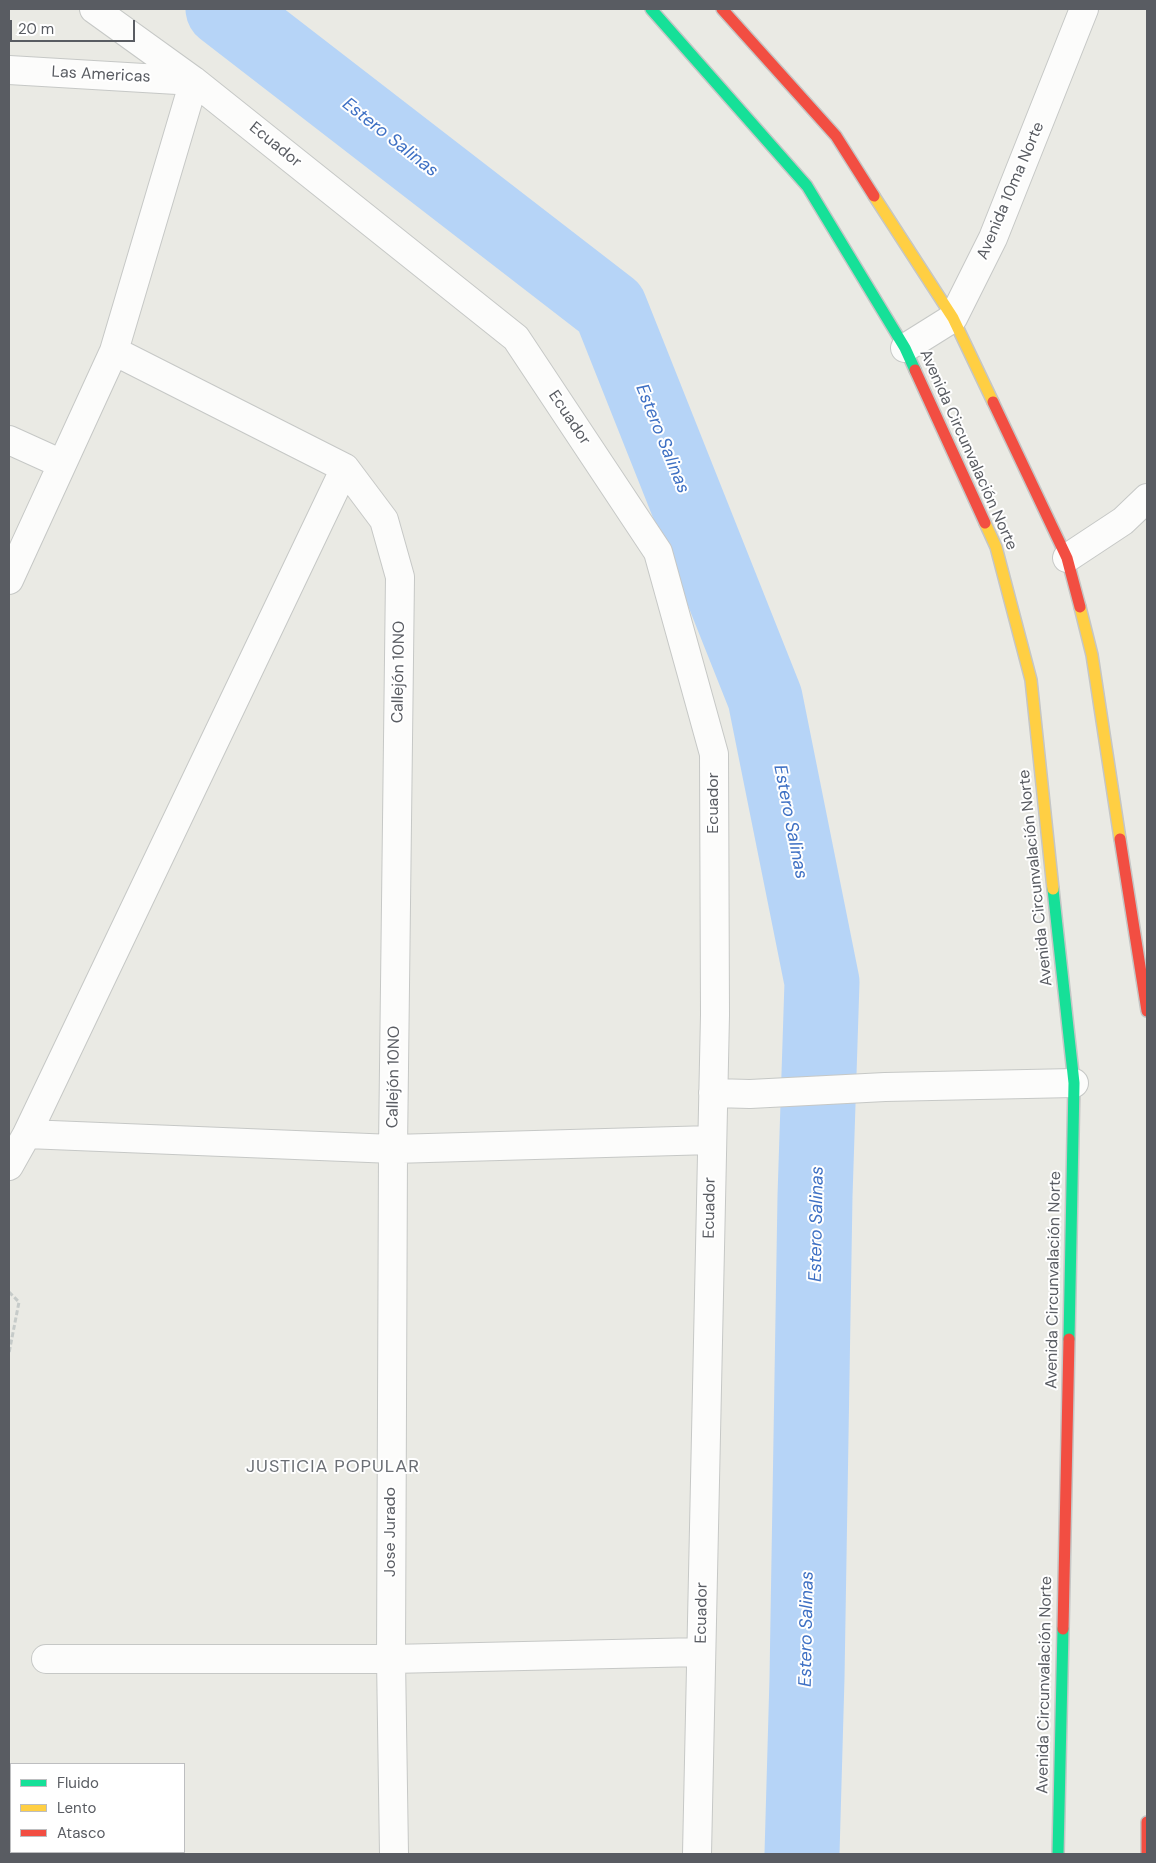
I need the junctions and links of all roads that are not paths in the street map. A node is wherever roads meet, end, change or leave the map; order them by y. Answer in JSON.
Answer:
{"nodes":[{"id":1,"x":94,"y":9,"type":"edge"},
{"id":2,"x":651,"y":9,"type":"edge"},
{"id":3,"x":722,"y":9,"type":"edge"},
{"id":4,"x":1084,"y":9,"type":"edge"},
{"id":5,"x":9,"y":70,"type":"edge"},
{"id":6,"x":194,"y":80,"type":"junction"},
{"id":7,"x":953,"y":318,"type":"junction"},
{"id":8,"x":905,"y":348,"type":"junction"},
{"id":9,"x":114,"y":351,"type":"junction"},
{"id":10,"x":9,"y":440,"type":"edge"},
{"id":11,"x":62,"y":464,"type":"junction"},
{"id":12,"x":345,"y":468,"type":"junction"},
{"id":13,"x":1147,"y":498,"type":"edge"},
{"id":14,"x":1067,"y":558,"type":"junction"},
{"id":15,"x":9,"y":580,"type":"edge"},
{"id":16,"x":1147,"y":1011,"type":"edge"},
{"id":17,"x":1074,"y":1083,"type":"junction"},
{"id":18,"x":713,"y":1093,"type":"junction"},
{"id":19,"x":27,"y":1134,"type":"junction"},
{"id":20,"x":712,"y":1140,"type":"junction"},
{"id":21,"x":393,"y":1150,"type":"junction"},
{"id":22,"x":9,"y":1166,"type":"edge"},
{"id":23,"x":701,"y":1652,"type":"junction"},
{"id":24,"x":46,"y":1659,"type":"dead end"},
{"id":25,"x":391,"y":1659,"type":"junction"},
{"id":26,"x":1147,"y":1822,"type":"edge"},
{"id":27,"x":394,"y":1854,"type":"edge"},
{"id":28,"x":697,"y":1854,"type":"edge"},
{"id":29,"x":1058,"y":1854,"type":"edge"},
{"id":30,"x":1147,"y":1854,"type":"edge"}],
"edges":[{"from":1,"to":6,"type":"street","name":"Ecuador"},
{"from":2,"to":8,"type":"main road","name":"Avenida Circunvalación Norte"},
{"from":3,"to":7,"type":"main road"},
{"from":4,"to":7,"type":"street","name":"Avenida 10ma Norte"},
{"from":5,"to":6,"type":"street","name":"Las Americas"},
{"from":6,"to":9,"type":"street"},
{"from":6,"to":18,"type":"street","name":"Ecuador"},
{"from":7,"to":8,"type":"street"},
{"from":7,"to":14,"type":"main road"},
{"from":8,"to":17,"type":"main road","name":"Avenida Circunvalación Norte"},
{"from":9,"to":11,"type":"street"},
{"from":9,"to":12,"type":"street","name":"Callejón 10NO"},
{"from":10,"to":11,"type":"street"},
{"from":11,"to":15,"type":"street"},
{"from":12,"to":19,"type":"street"},
{"from":12,"to":21,"type":"street","name":"Callejón 10NO"},
{"from":13,"to":14,"type":"street"},
{"from":14,"to":16,"type":"main road"},
{"from":17,"to":18,"type":"street"},
{"from":17,"to":29,"type":"main road","name":"Avenida Circunvalación Norte"},
{"from":18,"to":20,"type":"street","name":"Ecuador"},
{"from":19,"to":21,"type":"street"},
{"from":19,"to":22,"type":"street"},
{"from":20,"to":21,"type":"street"},
{"from":20,"to":23,"type":"street","name":"Ecuador"},
{"from":21,"to":25,"type":"street","name":"Jose Jurado"},
{"from":23,"to":25,"type":"street"},
{"from":23,"to":28,"type":"street","name":"Ecuador"},
{"from":24,"to":25,"type":"street"},
{"from":25,"to":27,"type":"street","name":"Jose Jurado"},
{"from":26,"to":30,"type":"main road"}]}
